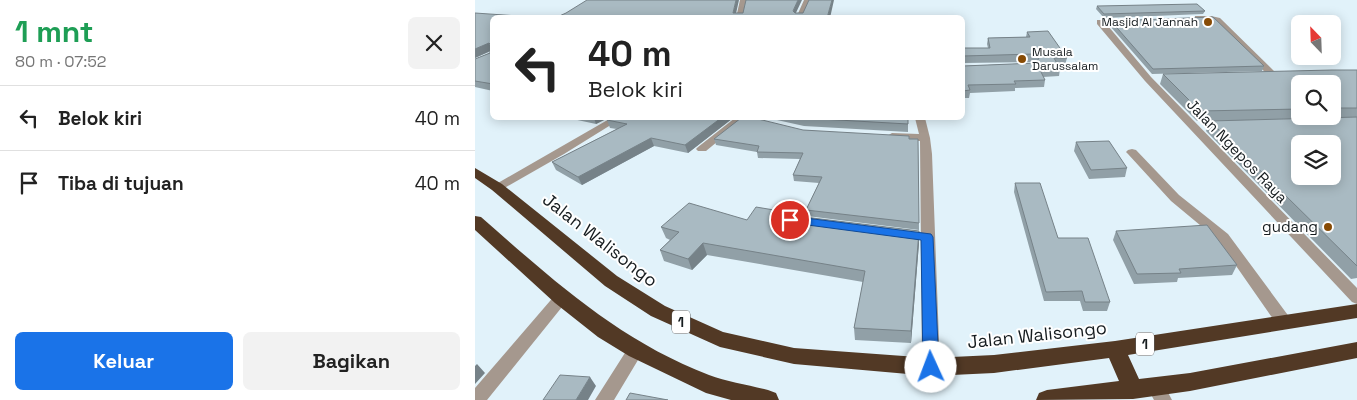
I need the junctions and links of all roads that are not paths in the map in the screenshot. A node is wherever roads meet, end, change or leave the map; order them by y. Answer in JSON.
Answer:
{"nodes":[{"id":1,"x":744,"y":0,"type":"edge"},
{"id":2,"x":808,"y":0,"type":"edge"},
{"id":3,"x":742,"y":15,"type":"edge"},
{"id":4,"x":801,"y":15,"type":"edge"},
{"id":5,"x":1191,"y":19,"type":"edge"},
{"id":6,"x":1106,"y":21,"type":"edge"},
{"id":7,"x":1273,"y":75,"type":"edge"},
{"id":8,"x":614,"y":120,"type":"edge"},
{"id":9,"x":738,"y":120,"type":"edge"},
{"id":10,"x":920,"y":120,"type":"edge"},
{"id":11,"x":1211,"y":125,"type":"edge"},
{"id":12,"x":1191,"y":126,"type":"junction"},
{"id":13,"x":877,"y":135,"type":"edge"},
{"id":14,"x":925,"y":138,"type":"junction"},
{"id":15,"x":702,"y":149,"type":"dead end"},
{"id":16,"x":1132,"y":152,"type":"dead end"},
{"id":17,"x":475,"y":172,"type":"edge"},
{"id":18,"x":497,"y":187,"type":"junction"},
{"id":19,"x":475,"y":221,"type":"edge"},
{"id":20,"x":912,"y":236,"type":"edge"},
{"id":21,"x":927,"y":237,"type":"junction"},
{"id":22,"x":561,"y":298,"type":"junction"},
{"id":23,"x":1357,"y":298,"type":"edge"},
{"id":24,"x":1357,"y":311,"type":"edge"},
{"id":25,"x":1284,"y":322,"type":"junction"},
{"id":26,"x":1115,"y":349,"type":"junction"},
{"id":27,"x":636,"y":350,"type":"junction"},
{"id":28,"x":1357,"y":350,"type":"edge"},
{"id":29,"x":931,"y":367,"type":"junction"},
{"id":30,"x":1133,"y":390,"type":"junction"},
{"id":31,"x":1159,"y":394,"type":"edge"},
{"id":32,"x":476,"y":400,"type":"edge"},
{"id":33,"x":604,"y":400,"type":"edge"},
{"id":34,"x":769,"y":400,"type":"edge"},
{"id":35,"x":1047,"y":400,"type":"edge"}],
"edges":[{"from":1,"to":3,"type":"street"},
{"from":2,"to":4,"type":"street"},
{"from":5,"to":7,"type":"street"},
{"from":6,"to":12,"type":"street","name":"Jalan Ngepos Raya"},
{"from":8,"to":18,"type":"street"},
{"from":9,"to":15,"type":"street"},
{"from":10,"to":14,"type":"street"},
{"from":11,"to":12,"type":"street"},
{"from":12,"to":23,"type":"street","name":"Jalan Ngepos Raya"},
{"from":13,"to":14,"type":"street"},
{"from":14,"to":21,"type":"street"},
{"from":16,"to":25,"type":"street"},
{"from":17,"to":18,"type":"highway","name":"Jalan Walisongo","number":"1"},
{"from":18,"to":29,"type":"highway","name":"Jalan Walisongo","number":"1"},
{"from":19,"to":22,"type":"highway"},
{"from":20,"to":21,"type":"street"},
{"from":21,"to":29,"type":"street"},
{"from":22,"to":27,"type":"highway"},
{"from":22,"to":32,"type":"street"},
{"from":24,"to":25,"type":"highway","name":"Jalan Walisongo","number":"1"},
{"from":25,"to":26,"type":"highway","name":"Jalan Walisongo","number":"1"},
{"from":26,"to":29,"type":"highway","name":"Jalan Walisongo","number":"1"},
{"from":26,"to":30,"type":"highway"},
{"from":27,"to":33,"type":"street"},
{"from":27,"to":34,"type":"highway"},
{"from":28,"to":31,"type":"highway"},
{"from":30,"to":31,"type":"highway"},
{"from":30,"to":35,"type":"highway"}]}
